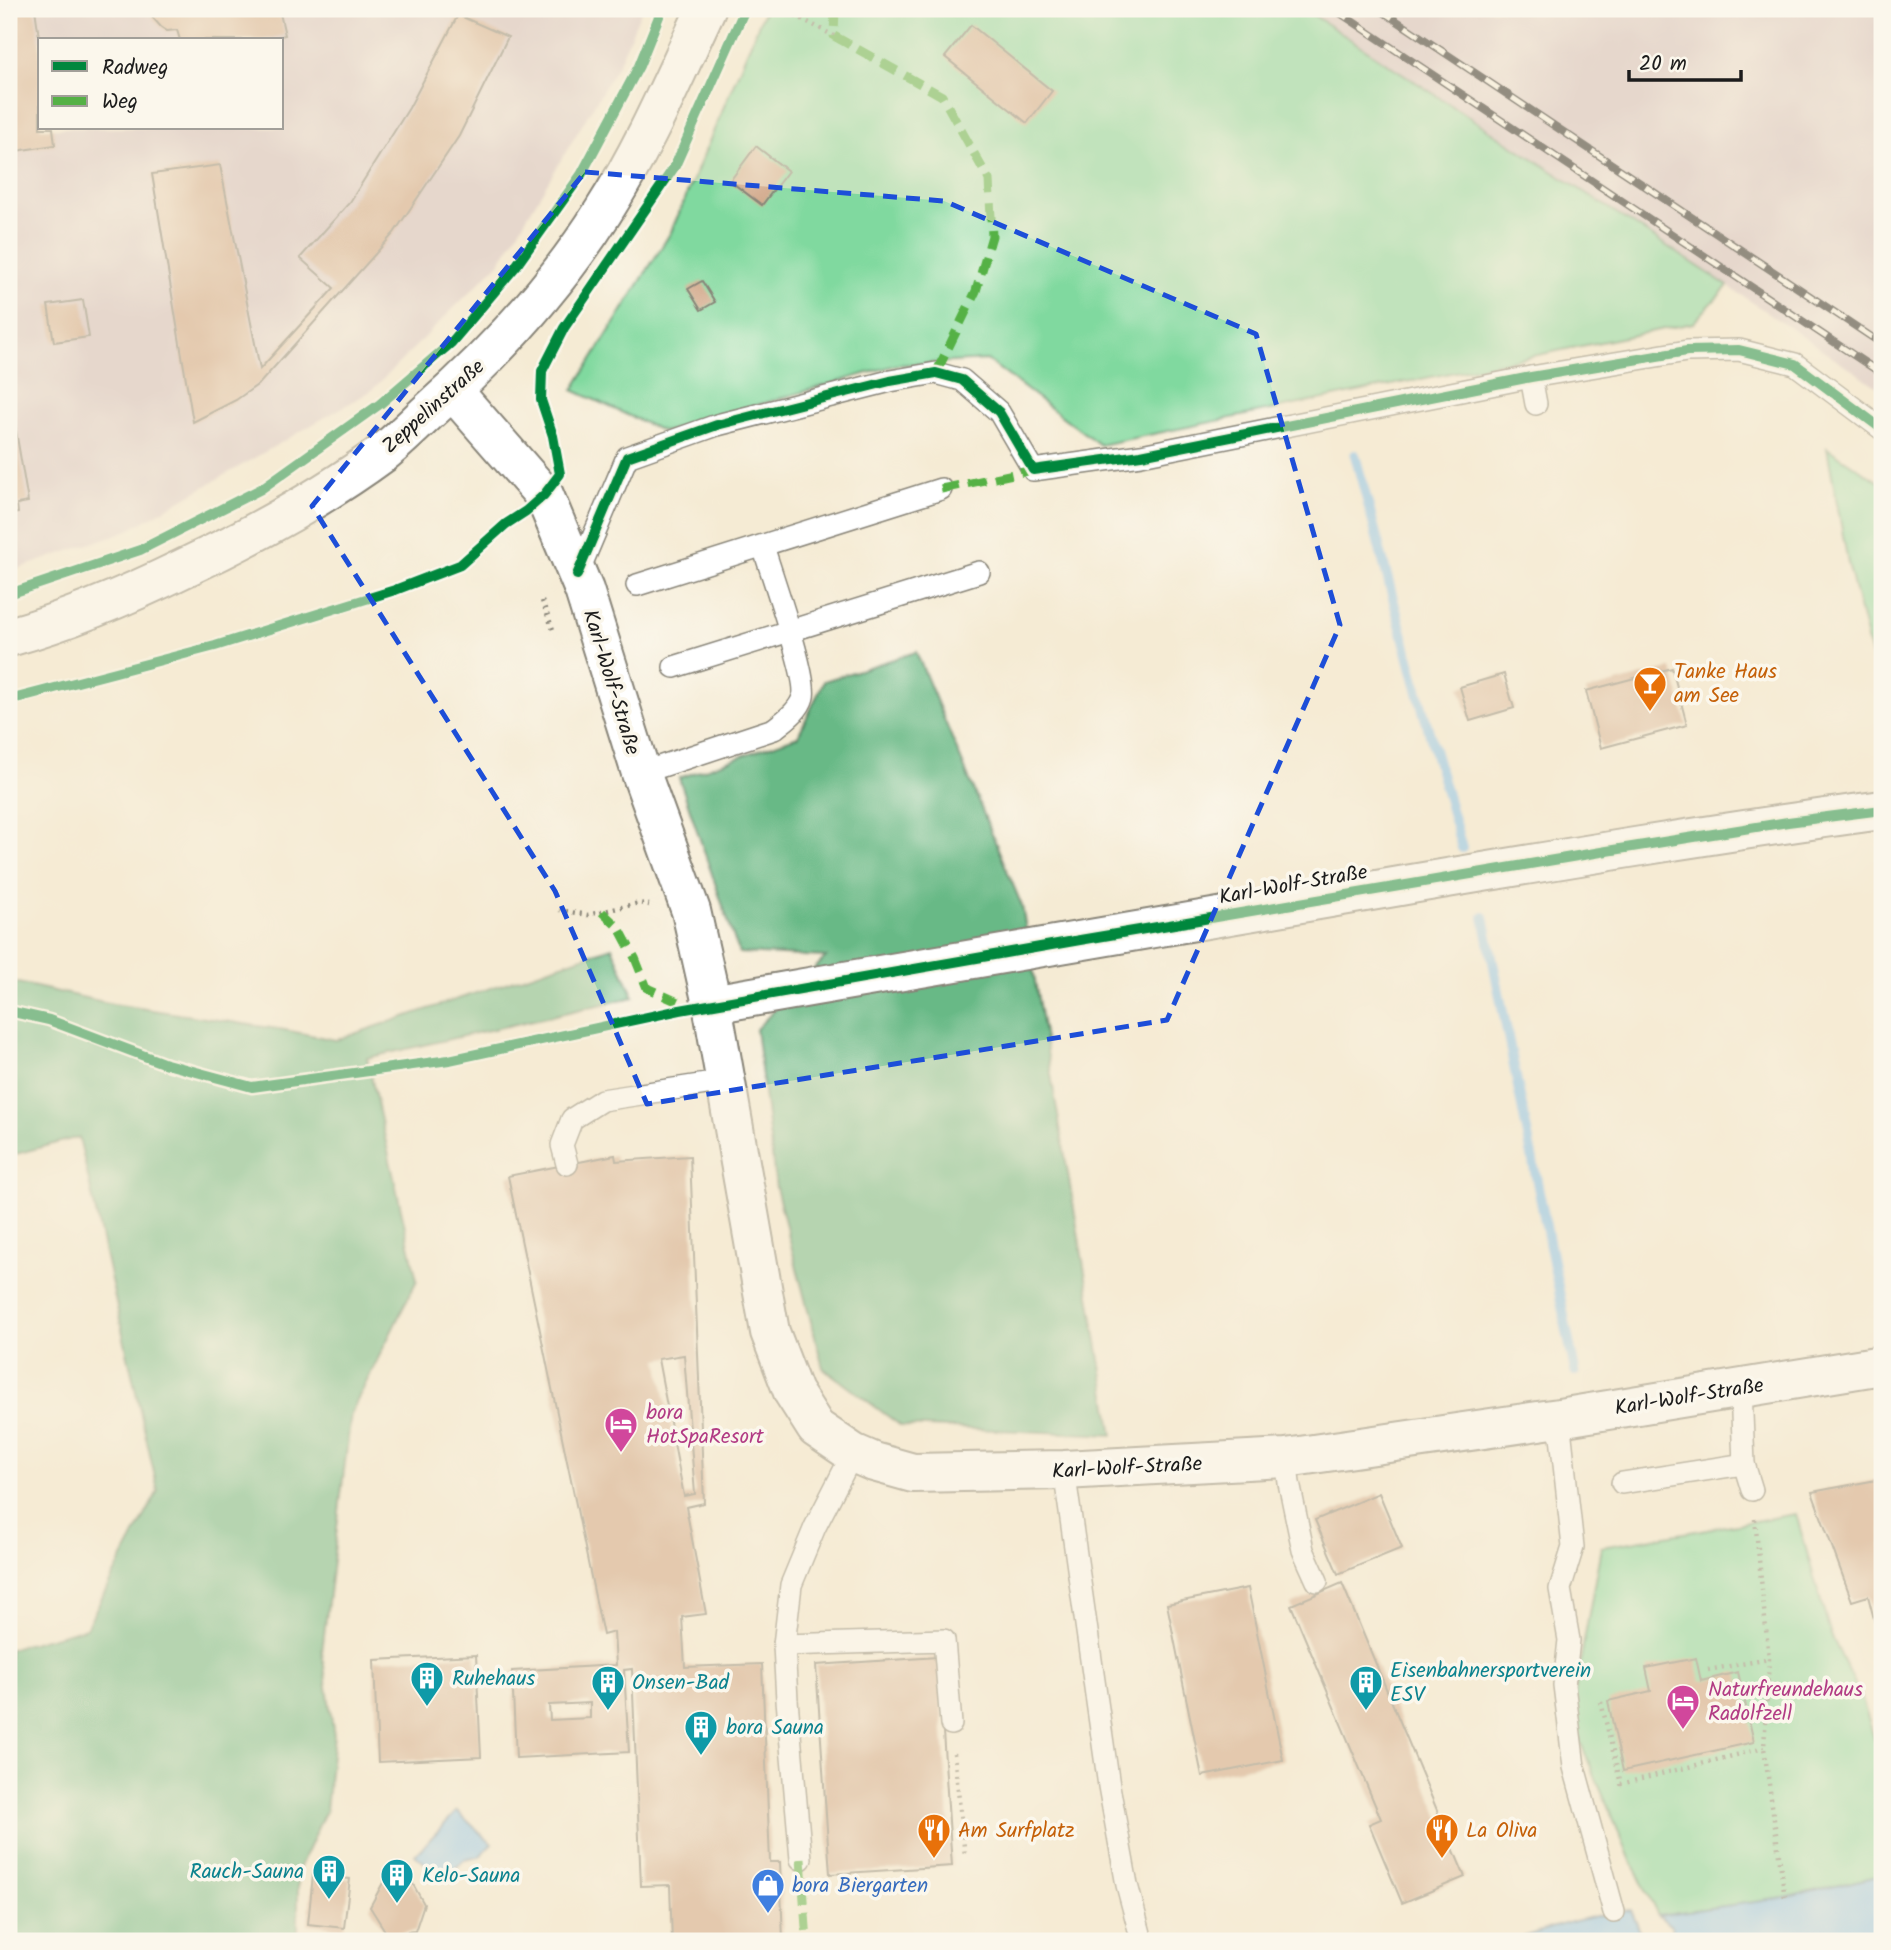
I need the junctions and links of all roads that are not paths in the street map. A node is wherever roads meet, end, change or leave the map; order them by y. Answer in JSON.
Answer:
{"nodes":[{"id":1,"x":706,"y":9,"type":"edge"},
{"id":2,"x":1531,"y":377,"type":"junction"},
{"id":3,"x":453,"y":391,"type":"junction"},
{"id":4,"x":1536,"y":404,"type":"dead end"},
{"id":5,"x":1882,"y":429,"type":"edge"},
{"id":6,"x":941,"y":489,"type":"dead end"},
{"id":7,"x":763,"y":546,"type":"junction"},
{"id":8,"x":979,"y":572,"type":"dead end"},
{"id":9,"x":577,"y":575,"type":"junction"},
{"id":10,"x":637,"y":585,"type":"dead end"},
{"id":11,"x":790,"y":631,"type":"junction"},
{"id":12,"x":9,"y":637,"type":"edge"},
{"id":13,"x":674,"y":667,"type":"dead end"},
{"id":14,"x":641,"y":773,"type":"junction"},
{"id":15,"x":1882,"y":810,"type":"edge"},
{"id":16,"x":712,"y":1004,"type":"junction"},
{"id":17,"x":726,"y":1081,"type":"junction"},
{"id":18,"x":567,"y":1164,"type":"dead end"},
{"id":19,"x":1882,"y":1365,"type":"edge"},
{"id":20,"x":1741,"y":1388,"type":"junction"},
{"id":21,"x":1559,"y":1418,"type":"junction"},
{"id":22,"x":853,"y":1453,"type":"junction"},
{"id":23,"x":1286,"y":1458,"type":"junction"},
{"id":24,"x":1744,"y":1464,"type":"junction"},
{"id":25,"x":1064,"y":1470,"type":"junction"},
{"id":26,"x":1622,"y":1483,"type":"dead end"},
{"id":27,"x":1752,"y":1490,"type":"road end"},
{"id":28,"x":1317,"y":1581,"type":"dead end"},
{"id":29,"x":784,"y":1645,"type":"junction"},
{"id":30,"x":951,"y":1724,"type":"road end"},
{"id":31,"x":800,"y":1859,"type":"dead end"},
{"id":32,"x":1614,"y":1912,"type":"dead end"},
{"id":33,"x":1142,"y":1941,"type":"edge"}],
"edges":[{"from":1,"to":3,"type":"street","name":"Zeppelinstraße"},
{"from":2,"to":4,"type":"lane"},
{"from":2,"to":5,"type":"lane"},
{"from":2,"to":9,"type":"lane"},
{"from":3,"to":9,"type":"street","name":"Karl-Wolf-Straße"},
{"from":3,"to":12,"type":"street","name":"Zeppelinstraße"},
{"from":6,"to":7,"type":"lane"},
{"from":7,"to":10,"type":"lane"},
{"from":7,"to":11,"type":"lane"},
{"from":8,"to":11,"type":"lane"},
{"from":9,"to":14,"type":"street","name":"Karl-Wolf-Straße"},
{"from":11,"to":13,"type":"lane"},
{"from":11,"to":14,"type":"lane"},
{"from":14,"to":16,"type":"street","name":"Karl-Wolf-Straße"},
{"from":15,"to":16,"type":"street","name":"Karl-Wolf-Straße"},
{"from":16,"to":17,"type":"street","name":"Karl-Wolf-Straße"},
{"from":17,"to":18,"type":"lane"},
{"from":17,"to":22,"type":"street","name":"Karl-Wolf-Straße"},
{"from":19,"to":20,"type":"street","name":"Karl-Wolf-Straße"},
{"from":20,"to":21,"type":"street","name":"Karl-Wolf-Straße"},
{"from":20,"to":24,"type":"lane"},
{"from":21,"to":23,"type":"street","name":"Karl-Wolf-Straße"},
{"from":21,"to":32,"type":"lane"},
{"from":22,"to":25,"type":"street","name":"Karl-Wolf-Straße"},
{"from":22,"to":29,"type":"lane"},
{"from":23,"to":25,"type":"street","name":"Karl-Wolf-Straße"},
{"from":23,"to":28,"type":"lane"},
{"from":24,"to":26,"type":"lane"},
{"from":24,"to":27,"type":"lane"},
{"from":25,"to":33,"type":"lane"},
{"from":29,"to":30,"type":"lane"},
{"from":29,"to":31,"type":"lane"}]}
